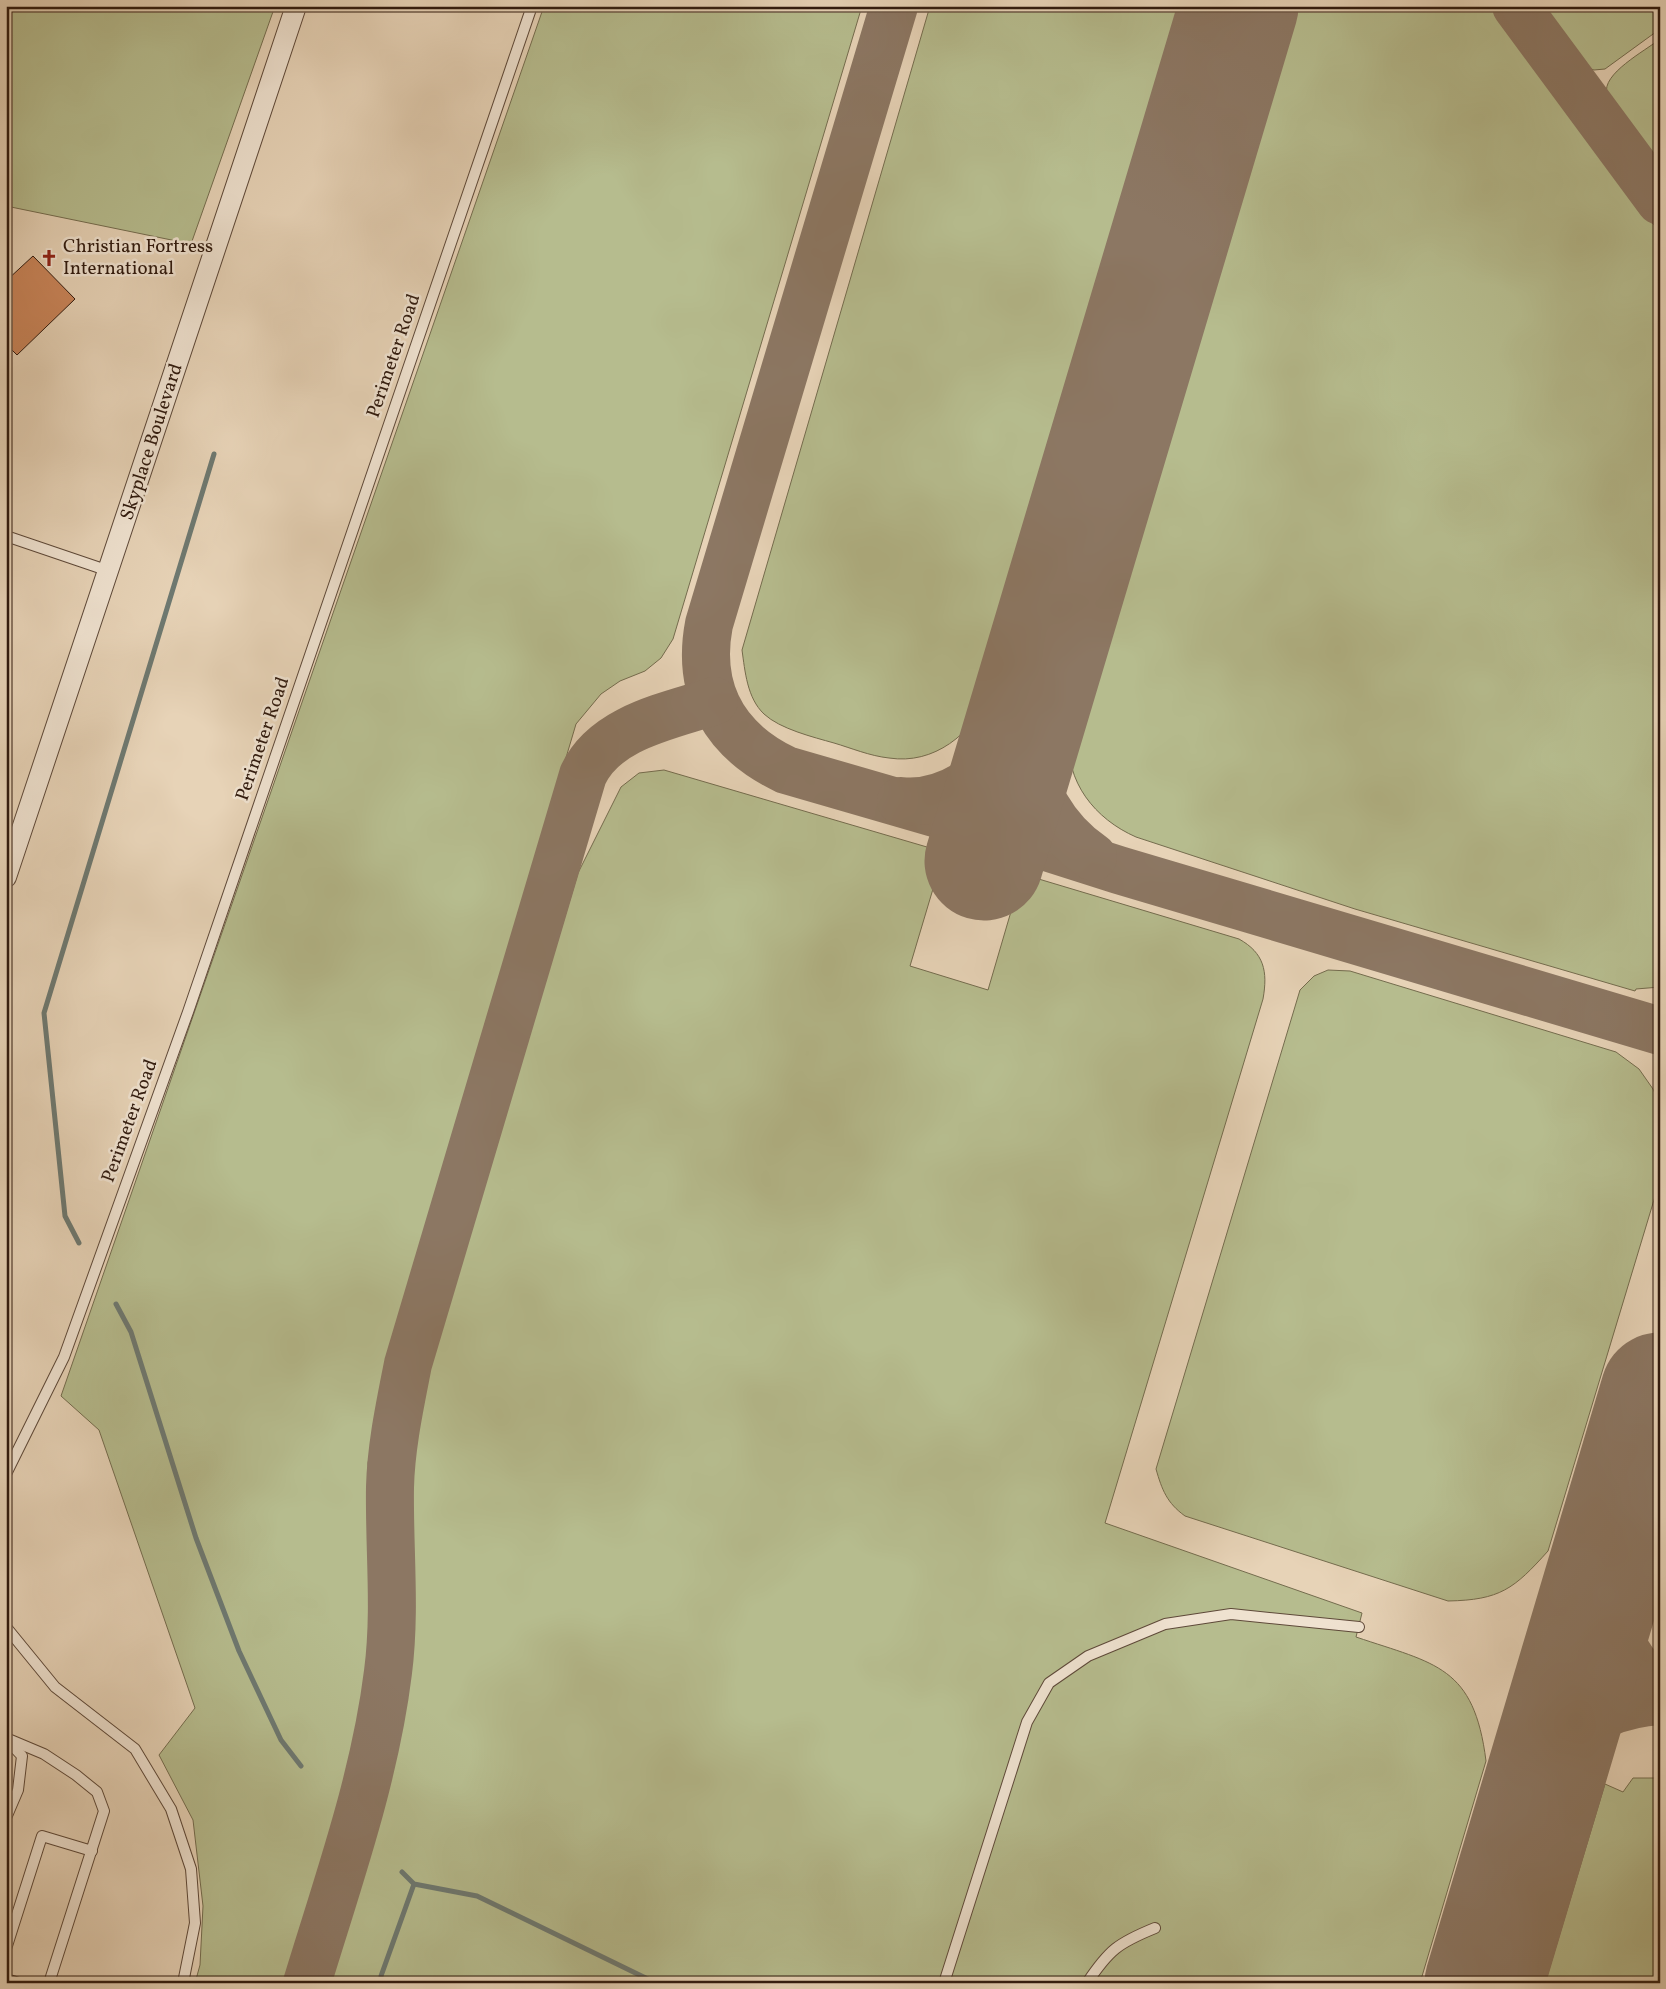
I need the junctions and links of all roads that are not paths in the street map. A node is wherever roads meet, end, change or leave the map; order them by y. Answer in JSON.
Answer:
{"nodes":[{"id":1,"x":296,"y":6,"type":"edge"},
{"id":2,"x":532,"y":6,"type":"edge"},
{"id":3,"x":6,"y":536,"type":"edge"},
{"id":4,"x":108,"y":571,"type":"junction"},
{"id":5,"x":6,"y":877,"type":"edge"},
{"id":6,"x":6,"y":1474,"type":"edge"},
{"id":7,"x":6,"y":1626,"type":"edge"},
{"id":8,"x":1359,"y":1627,"type":"dead end"},
{"id":9,"x":6,"y":1739,"type":"edge"},
{"id":10,"x":6,"y":1818,"type":"edge"},
{"id":11,"x":92,"y":1851,"type":"junction"},
{"id":12,"x":1155,"y":1928,"type":"dead end"},
{"id":13,"x":6,"y":1949,"type":"edge"},
{"id":14,"x":6,"y":1978,"type":"edge"},
{"id":15,"x":19,"y":1983,"type":"edge"},
{"id":16,"x":49,"y":1983,"type":"edge"},
{"id":17,"x":183,"y":1983,"type":"edge"},
{"id":18,"x":944,"y":1983,"type":"edge"},
{"id":19,"x":1087,"y":1983,"type":"edge"}],
"edges":[{"from":1,"to":4,"type":"street","name":"Skyplace Boulevard"},
{"from":2,"to":6,"type":"lane","name":"Perimeter Road"},
{"from":3,"to":4,"type":"lane"},
{"from":4,"to":5,"type":"street","name":"Skyplace Boulevard"},
{"from":7,"to":17,"type":"lane"},
{"from":8,"to":18,"type":"lane"},
{"from":9,"to":10,"type":"lane"},
{"from":9,"to":11,"type":"lane"},
{"from":11,"to":13,"type":"lane"},
{"from":11,"to":16,"type":"lane"},
{"from":12,"to":19,"type":"lane"},
{"from":14,"to":15,"type":"lane"}]}
